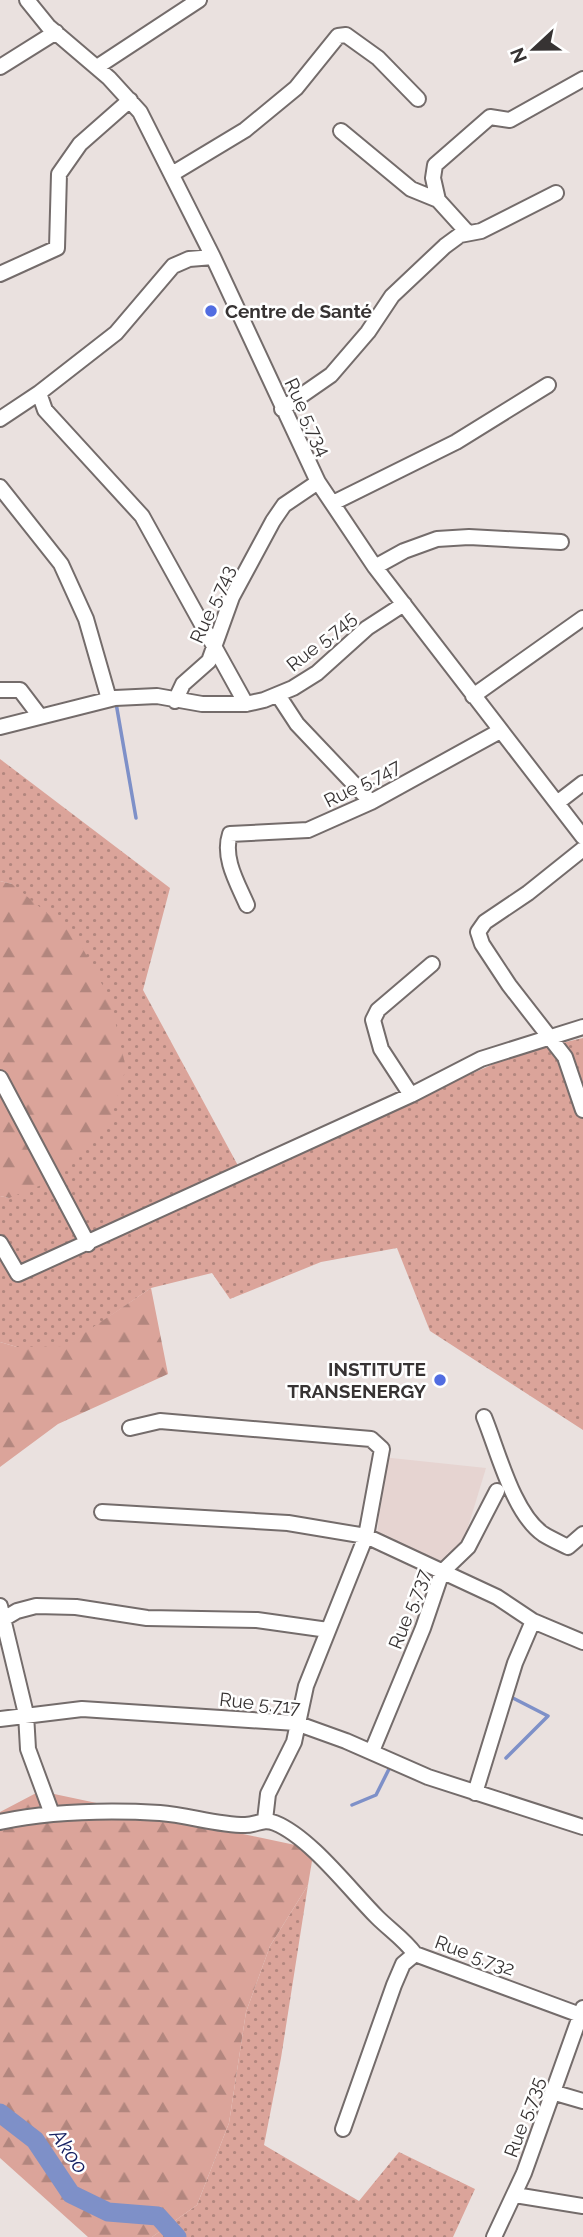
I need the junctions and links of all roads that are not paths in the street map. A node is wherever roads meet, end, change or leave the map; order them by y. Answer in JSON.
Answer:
{"nodes":[{"id":1,"x":27,"y":0,"type":"edge"},
{"id":2,"x":199,"y":0,"type":"edge"},
{"id":3,"x":55,"y":32,"type":"junction"},
{"id":4,"x":0,"y":67,"type":"edge"},
{"id":5,"x":97,"y":68,"type":"junction"},
{"id":6,"x":583,"y":79,"type":"edge"},
{"id":7,"x":418,"y":99,"type":"dead end"},
{"id":8,"x":130,"y":100,"type":"junction"},
{"id":9,"x":341,"y":131,"type":"dead end"},
{"id":10,"x":172,"y":174,"type":"junction"},
{"id":11,"x":556,"y":193,"type":"dead end"},
{"id":12,"x":439,"y":200,"type":"junction"},
{"id":13,"x":467,"y":232,"type":"junction"},
{"id":14,"x":213,"y":257,"type":"junction"},
{"id":15,"x":0,"y":274,"type":"edge"},
{"id":16,"x":548,"y":385,"type":"dead end"},
{"id":17,"x":39,"y":393,"type":"junction"},
{"id":18,"x":282,"y":409,"type":"junction"},
{"id":19,"x":0,"y":419,"type":"edge"},
{"id":20,"x":318,"y":482,"type":"junction"},
{"id":21,"x":0,"y":487,"type":"edge"},
{"id":22,"x":332,"y":503,"type":"junction"},
{"id":23,"x":561,"y":542,"type":"dead end"},
{"id":24,"x":375,"y":567,"type":"junction"},
{"id":25,"x":404,"y":604,"type":"junction"},
{"id":26,"x":583,"y":618,"type":"edge"},
{"id":27,"x":212,"y":647,"type":"junction"},
{"id":28,"x":0,"y":690,"type":"edge"},
{"id":29,"x":278,"y":695,"type":"junction"},
{"id":30,"x":473,"y":696,"type":"junction"},
{"id":31,"x":109,"y":699,"type":"junction"},
{"id":32,"x":175,"y":701,"type":"junction"},
{"id":33,"x":246,"y":704,"type":"junction"},
{"id":34,"x":39,"y":715,"type":"junction"},
{"id":35,"x":0,"y":726,"type":"edge"},
{"id":36,"x":500,"y":731,"type":"junction"},
{"id":37,"x":583,"y":783,"type":"edge"},
{"id":38,"x":370,"y":802,"type":"junction"},
{"id":39,"x":557,"y":803,"type":"junction"},
{"id":40,"x":583,"y":837,"type":"edge"},
{"id":41,"x":583,"y":849,"type":"edge"},
{"id":42,"x":247,"y":905,"type":"dead end"},
{"id":43,"x":432,"y":964,"type":"dead end"},
{"id":44,"x":583,"y":1027,"type":"edge"},
{"id":45,"x":549,"y":1038,"type":"junction"},
{"id":46,"x":0,"y":1078,"type":"edge"},
{"id":47,"x":411,"y":1095,"type":"junction"},
{"id":48,"x":583,"y":1110,"type":"edge"},
{"id":49,"x":0,"y":1243,"type":"edge"},
{"id":50,"x":89,"y":1244,"type":"junction"},
{"id":51,"x":484,"y":1417,"type":"dead end"},
{"id":52,"x":130,"y":1428,"type":"dead end"},
{"id":53,"x":497,"y":1491,"type":"dead end"},
{"id":54,"x":102,"y":1512,"type":"dead end"},
{"id":55,"x":583,"y":1534,"type":"edge"},
{"id":56,"x":366,"y":1536,"type":"junction"},
{"id":57,"x":442,"y":1572,"type":"junction"},
{"id":58,"x":1,"y":1616,"type":"edge"},
{"id":59,"x":533,"y":1621,"type":"junction"},
{"id":60,"x":328,"y":1630,"type":"junction"},
{"id":61,"x":583,"y":1643,"type":"edge"},
{"id":62,"x":26,"y":1714,"type":"junction"},
{"id":63,"x":0,"y":1719,"type":"edge"},
{"id":64,"x":296,"y":1723,"type":"junction"},
{"id":65,"x":372,"y":1751,"type":"junction"},
{"id":66,"x":475,"y":1793,"type":"junction"},
{"id":67,"x":52,"y":1814,"type":"junction"},
{"id":68,"x":265,"y":1819,"type":"junction"},
{"id":69,"x":0,"y":1822,"type":"edge"},
{"id":70,"x":583,"y":1827,"type":"edge"},
{"id":71,"x":415,"y":1954,"type":"junction"},
{"id":72,"x":582,"y":2013,"type":"edge"},
{"id":73,"x":552,"y":2092,"type":"junction"},
{"id":74,"x":583,"y":2101,"type":"edge"},
{"id":75,"x":343,"y":2129,"type":"dead end"},
{"id":76,"x":514,"y":2194,"type":"junction"},
{"id":77,"x":583,"y":2206,"type":"edge"},
{"id":78,"x":494,"y":2237,"type":"edge"}],
"edges":[{"from":1,"to":3,"type":"street","name":"Rue 5.734"},
{"from":2,"to":5,"type":"street"},
{"from":3,"to":4,"type":"street"},
{"from":3,"to":5,"type":"street","name":"Rue 5.734"},
{"from":5,"to":8,"type":"street","name":"Rue 5.734"},
{"from":6,"to":12,"type":"street"},
{"from":7,"to":10,"type":"street"},
{"from":8,"to":10,"type":"street","name":"Rue 5.734"},
{"from":8,"to":15,"type":"street"},
{"from":9,"to":12,"type":"street"},
{"from":10,"to":14,"type":"street","name":"Rue 5.734"},
{"from":11,"to":13,"type":"street"},
{"from":12,"to":13,"type":"street"},
{"from":13,"to":18,"type":"street"},
{"from":14,"to":17,"type":"street"},
{"from":14,"to":18,"type":"street","name":"Rue 5.734"},
{"from":16,"to":22,"type":"street"},
{"from":17,"to":19,"type":"street"},
{"from":17,"to":27,"type":"street"},
{"from":18,"to":20,"type":"street","name":"Rue 5.734"},
{"from":20,"to":22,"type":"street","name":"Rue 5.734"},
{"from":20,"to":27,"type":"street","name":"Rue 5.743"},
{"from":21,"to":31,"type":"street"},
{"from":22,"to":24,"type":"street","name":"Rue 5.734"},
{"from":23,"to":24,"type":"street"},
{"from":24,"to":25,"type":"street","name":"Rue 5.734"},
{"from":25,"to":29,"type":"street","name":"Rue 5.745"},
{"from":25,"to":30,"type":"street","name":"Rue 5.734"},
{"from":26,"to":30,"type":"street"},
{"from":27,"to":32,"type":"street","name":"Rue 5.743"},
{"from":27,"to":33,"type":"street"},
{"from":28,"to":34,"type":"street"},
{"from":29,"to":33,"type":"street","name":"Rue 5.745"},
{"from":29,"to":38,"type":"street"},
{"from":30,"to":36,"type":"street","name":"Rue 5.734"},
{"from":31,"to":32,"type":"street"},
{"from":31,"to":34,"type":"street"},
{"from":32,"to":33,"type":"street","name":"Rue 5.745"},
{"from":34,"to":35,"type":"street"},
{"from":36,"to":38,"type":"street","name":"Rue 5.747"},
{"from":36,"to":39,"type":"street","name":"Rue 5.734"},
{"from":37,"to":39,"type":"street"},
{"from":38,"to":42,"type":"street","name":"Rue 5.747"},
{"from":39,"to":40,"type":"street","name":"Rue 5.734"},
{"from":41,"to":45,"type":"street"},
{"from":43,"to":47,"type":"street"},
{"from":44,"to":45,"type":"street"},
{"from":45,"to":47,"type":"street"},
{"from":45,"to":48,"type":"street"},
{"from":46,"to":50,"type":"street"},
{"from":47,"to":50,"type":"street"},
{"from":49,"to":50,"type":"street"},
{"from":51,"to":55,"type":"street"},
{"from":52,"to":56,"type":"street"},
{"from":53,"to":57,"type":"street","name":"Rue 5.737"},
{"from":54,"to":56,"type":"street"},
{"from":56,"to":57,"type":"street"},
{"from":56,"to":60,"type":"street"},
{"from":57,"to":59,"type":"street"},
{"from":57,"to":65,"type":"street","name":"Rue 5.737"},
{"from":58,"to":60,"type":"street"},
{"from":58,"to":62,"type":"street"},
{"from":59,"to":61,"type":"street"},
{"from":59,"to":66,"type":"street"},
{"from":60,"to":64,"type":"street"},
{"from":62,"to":63,"type":"street","name":"Rue 5.717"},
{"from":62,"to":64,"type":"street","name":"Rue 5.717"},
{"from":62,"to":67,"type":"street"},
{"from":64,"to":65,"type":"street","name":"Rue 5.717"},
{"from":64,"to":68,"type":"street"},
{"from":65,"to":66,"type":"street","name":"Rue 5.717"},
{"from":66,"to":70,"type":"street","name":"Rue 5.717"},
{"from":67,"to":68,"type":"street"},
{"from":67,"to":69,"type":"street"},
{"from":68,"to":71,"type":"street"},
{"from":71,"to":72,"type":"street","name":"Rue 5.732"},
{"from":71,"to":75,"type":"street","name":"Rue 5.732"},
{"from":72,"to":73,"type":"street","name":"Rue 5.735"},
{"from":73,"to":74,"type":"street"},
{"from":73,"to":76,"type":"street","name":"Rue 5.735"},
{"from":76,"to":77,"type":"street"},
{"from":76,"to":78,"type":"street","name":"Rue 5.735"}]}
